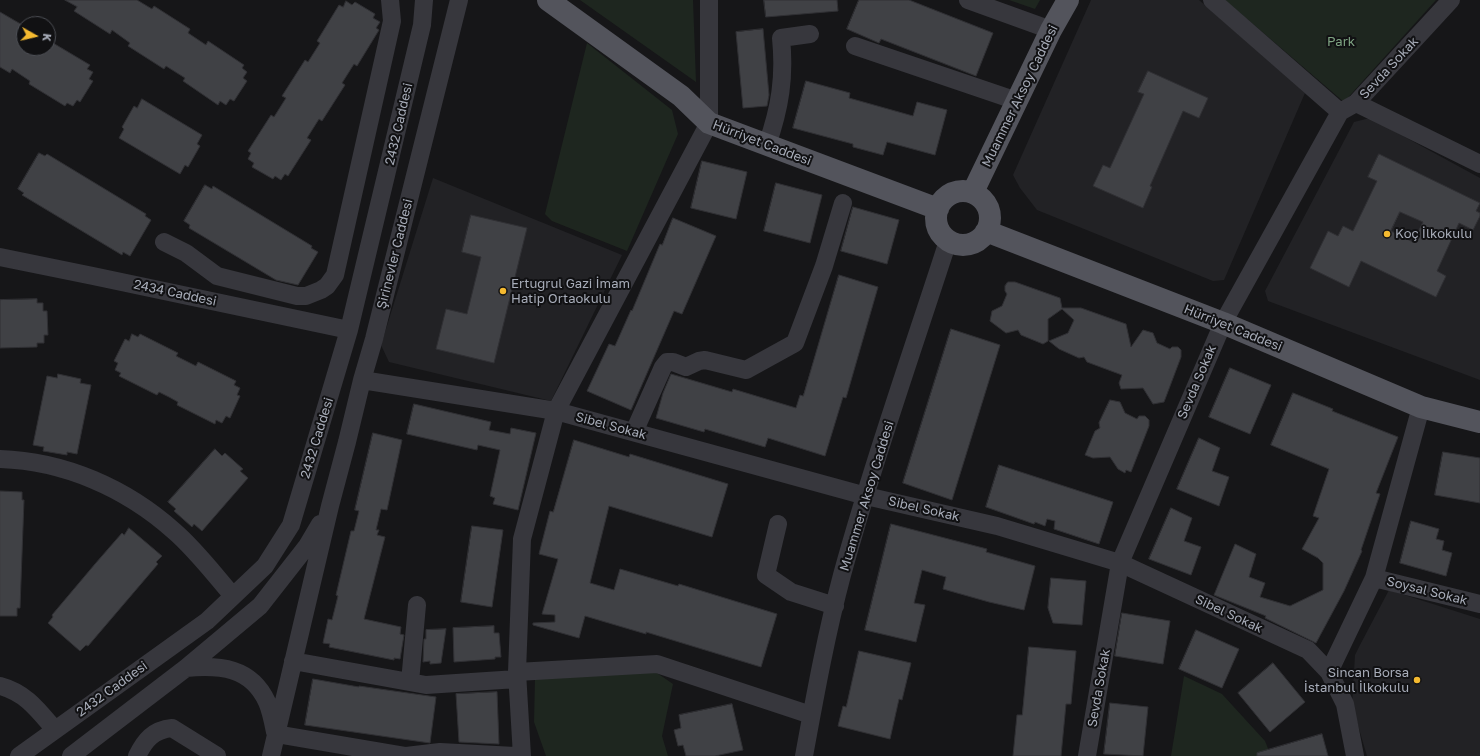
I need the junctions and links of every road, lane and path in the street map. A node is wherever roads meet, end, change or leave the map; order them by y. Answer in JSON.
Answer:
{"nodes":[{"id":1,"x":390,"y":0,"type":"edge"},
{"id":2,"x":424,"y":0,"type":"edge"},
{"id":3,"x":459,"y":0,"type":"edge"},
{"id":4,"x":548,"y":0,"type":"edge"},
{"id":5,"x":709,"y":0,"type":"edge"},
{"id":6,"x":968,"y":0,"type":"edge"},
{"id":7,"x":1068,"y":0,"type":"edge"},
{"id":8,"x":1212,"y":0,"type":"edge"},
{"id":9,"x":1451,"y":0,"type":"edge"},
{"id":10,"x":1051,"y":30,"type":"junction"},
{"id":11,"x":810,"y":34,"type":"dead end"},
{"id":12,"x":855,"y":46,"type":"dead end"},
{"id":13,"x":1017,"y":101,"type":"junction"},
{"id":14,"x":1348,"y":108,"type":"junction"},
{"id":15,"x":709,"y":123,"type":"junction"},
{"id":16,"x":767,"y":145,"type":"junction"},
{"id":17,"x":1480,"y":164,"type":"edge"},
{"id":18,"x":973,"y":192,"type":"junction"},
{"id":19,"x":843,"y":203,"type":"dead end"},
{"id":20,"x":938,"y":209,"type":"junction"},
{"id":21,"x":986,"y":231,"type":"junction"},
{"id":22,"x":948,"y":240,"type":"junction"},
{"id":23,"x":164,"y":242,"type":"dead end"},
{"id":24,"x":0,"y":257,"type":"edge"},
{"id":25,"x":1223,"y":323,"type":"junction"},
{"id":26,"x":349,"y":330,"type":"junction"},
{"id":27,"x":362,"y":380,"type":"junction"},
{"id":28,"x":1422,"y":407,"type":"junction"},
{"id":29,"x":556,"y":411,"type":"junction"},
{"id":30,"x":1480,"y":422,"type":"edge"},
{"id":31,"x":634,"y":432,"type":"junction"},
{"id":32,"x":0,"y":460,"type":"edge"},
{"id":33,"x":866,"y":496,"type":"junction"},
{"id":34,"x":330,"y":506,"type":"junction"},
{"id":35,"x":778,"y":524,"type":"dead end"},
{"id":36,"x":1120,"y":562,"type":"junction"},
{"id":37,"x":1374,"y":578,"type":"junction"},
{"id":38,"x":233,"y":596,"type":"junction"},
{"id":39,"x":1480,"y":604,"type":"edge"},
{"id":40,"x":417,"y":605,"type":"dead end"},
{"id":41,"x":835,"y":606,"type":"junction"},
{"id":42,"x":293,"y":661,"type":"junction"},
{"id":43,"x":186,"y":668,"type":"junction"},
{"id":44,"x":1329,"y":672,"type":"junction"},
{"id":45,"x":517,"y":676,"type":"junction"},
{"id":46,"x":410,"y":682,"type":"junction"},
{"id":47,"x":0,"y":686,"type":"edge"},
{"id":48,"x":811,"y":715,"type":"junction"},
{"id":49,"x":55,"y":730,"type":"junction"},
{"id":50,"x":276,"y":734,"type":"junction"},
{"id":51,"x":19,"y":756,"type":"edge"},
{"id":52,"x":70,"y":756,"type":"edge"},
{"id":53,"x":137,"y":756,"type":"edge"},
{"id":54,"x":217,"y":756,"type":"edge"},
{"id":55,"x":271,"y":756,"type":"edge"},
{"id":56,"x":515,"y":756,"type":"edge"},
{"id":57,"x":522,"y":756,"type":"edge"},
{"id":58,"x":804,"y":756,"type":"edge"},
{"id":59,"x":1087,"y":756,"type":"edge"},
{"id":60,"x":1355,"y":756,"type":"edge"}],
"edges":[{"from":1,"to":23,"type":"street"},
{"from":2,"to":26,"type":"street","name":"2432 Caddesi"},
{"from":3,"to":27,"type":"street","name":"Şirinevler Caddesi"},
{"from":4,"to":15,"type":"main road","name":"Hürriyet Caddesi"},
{"from":5,"to":15,"type":"street"},
{"from":6,"to":10,"type":"street"},
{"from":7,"to":10,"type":"main road","name":"Muammer Aksoy Caddesi"},
{"from":8,"to":14,"type":"street"},
{"from":9,"to":14,"type":"street","name":"Sevda Sokak"},
{"from":10,"to":13,"type":"main road","name":"Muammer Aksoy Caddesi"},
{"from":11,"to":16,"type":"street"},
{"from":12,"to":13,"type":"street"},
{"from":13,"to":18,"type":"main road","name":"Muammer Aksoy Caddesi"},
{"from":14,"to":17,"type":"street"},
{"from":14,"to":25,"type":"street","name":"Sevda Sokak"},
{"from":15,"to":16,"type":"main road","name":"Hürriyet Caddesi"},
{"from":15,"to":29,"type":"street"},
{"from":16,"to":20,"type":"main road","name":"Hürriyet Caddesi"},
{"from":18,"to":20,"type":"main road"},
{"from":18,"to":21,"type":"main road"},
{"from":19,"to":31,"type":"street"},
{"from":20,"to":22,"type":"main road"},
{"from":21,"to":22,"type":"main road"},
{"from":21,"to":25,"type":"main road","name":"Hürriyet Caddesi"},
{"from":22,"to":33,"type":"street","name":"Muammer Aksoy Caddesi"},
{"from":24,"to":26,"type":"street","name":"2434 Caddesi"},
{"from":25,"to":28,"type":"main road","name":"Hürriyet Caddesi"},
{"from":25,"to":36,"type":"street","name":"Sevda Sokak"},
{"from":26,"to":38,"type":"street","name":"2432 Caddesi"},
{"from":27,"to":29,"type":"street","name":"Sibel Sokak"},
{"from":27,"to":34,"type":"street","name":"Şirinevler Caddesi"},
{"from":28,"to":30,"type":"main road","name":"Hürriyet Caddesi"},
{"from":28,"to":37,"type":"street"},
{"from":29,"to":31,"type":"street","name":"Sibel Sokak"},
{"from":29,"to":45,"type":"street"},
{"from":31,"to":33,"type":"street","name":"Sibel Sokak"},
{"from":32,"to":38,"type":"street"},
{"from":33,"to":36,"type":"street","name":"Sibel Sokak"},
{"from":33,"to":41,"type":"street","name":"Muammer Aksoy Caddesi"},
{"from":34,"to":42,"type":"street"},
{"from":34,"to":43,"type":"street","name":"2432 Caddesi"},
{"from":35,"to":41,"type":"street"},
{"from":36,"to":44,"type":"street","name":"Sibel Sokak"},
{"from":36,"to":59,"type":"street","name":"Sevda Sokak"},
{"from":37,"to":39,"type":"street","name":"Soysal Sokak"},
{"from":37,"to":44,"type":"street"},
{"from":38,"to":49,"type":"street","name":"2432 Caddesi"},
{"from":40,"to":46,"type":"street"},
{"from":41,"to":48,"type":"street","name":"Muammer Aksoy Caddesi"},
{"from":42,"to":46,"type":"street"},
{"from":42,"to":50,"type":"street"},
{"from":43,"to":50,"type":"street"},
{"from":43,"to":52,"type":"street","name":"2432 Caddesi"},
{"from":44,"to":60,"type":"street","name":"Sibel Sokak"},
{"from":45,"to":46,"type":"street"},
{"from":45,"to":48,"type":"street"},
{"from":45,"to":57,"type":"street"},
{"from":47,"to":49,"type":"street"},
{"from":48,"to":58,"type":"street","name":"Muammer Aksoy Caddesi"},
{"from":49,"to":51,"type":"street","name":"2432 Caddesi"},
{"from":50,"to":55,"type":"street"},
{"from":50,"to":56,"type":"street"},
{"from":53,"to":54,"type":"street"}]}
